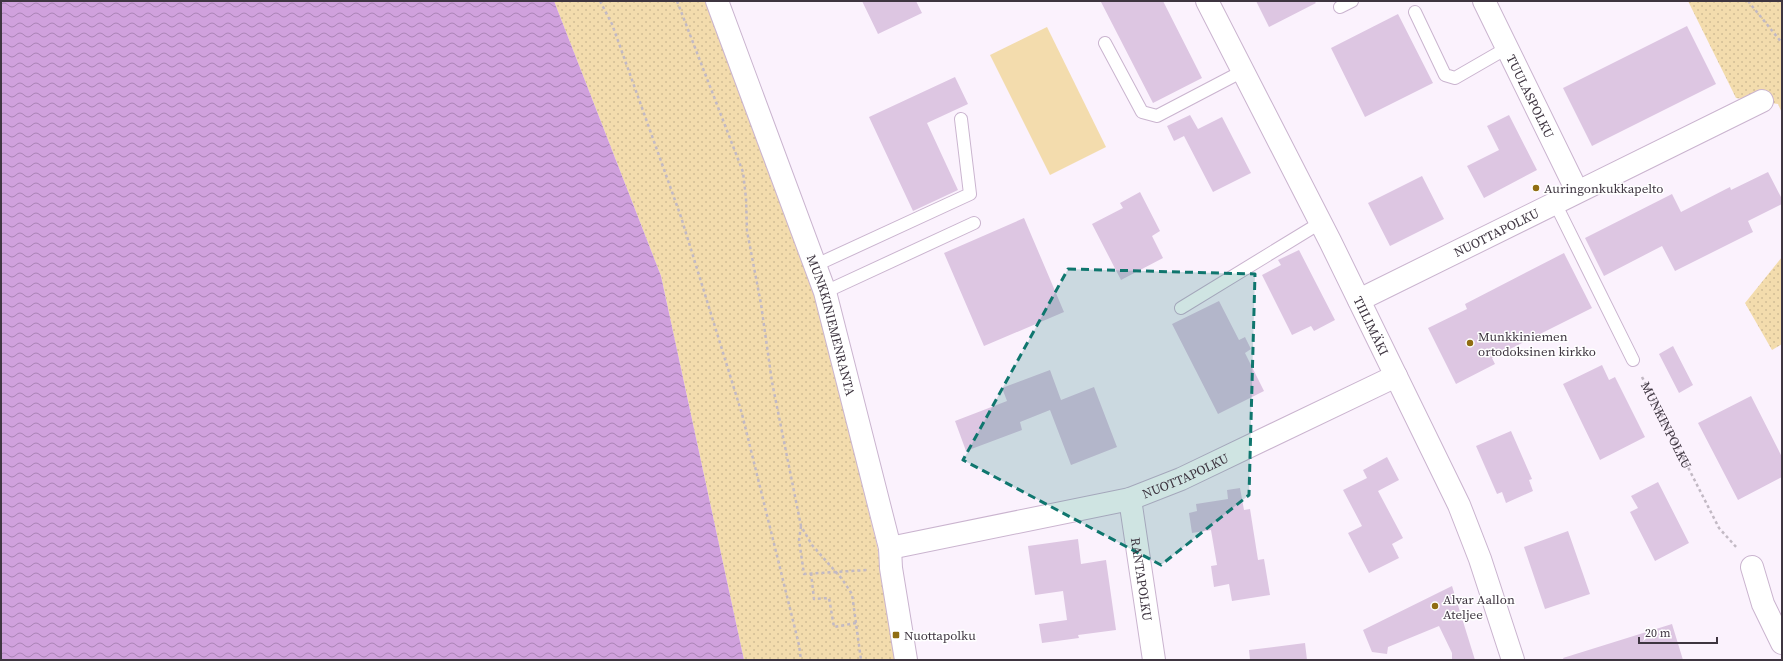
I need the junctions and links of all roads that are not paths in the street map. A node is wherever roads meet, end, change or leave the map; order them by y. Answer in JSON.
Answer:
{"nodes":[{"id":1,"x":717,"y":1,"type":"edge"},
{"id":2,"x":1207,"y":1,"type":"edge"},
{"id":3,"x":1352,"y":1,"type":"edge"},
{"id":4,"x":1484,"y":1,"type":"edge"},
{"id":5,"x":1340,"y":7,"type":"dead end"},
{"id":6,"x":1415,"y":12,"type":"dead end"},
{"id":7,"x":1105,"y":43,"type":"dead end"},
{"id":8,"x":1507,"y":48,"type":"junction"},
{"id":9,"x":1243,"y":71,"type":"junction"},
{"id":10,"x":1762,"y":101,"type":"dead end"},
{"id":11,"x":961,"y":119,"type":"dead end"},
{"id":12,"x":1577,"y":191,"type":"junction"},
{"id":13,"x":1555,"y":202,"type":"junction"},
{"id":14,"x":974,"y":223,"type":"dead end"},
{"id":15,"x":1320,"y":223,"type":"junction"},
{"id":16,"x":816,"y":266,"type":"junction"},
{"id":17,"x":825,"y":292,"type":"junction"},
{"id":18,"x":1359,"y":300,"type":"junction"},
{"id":19,"x":1181,"y":308,"type":"dead end"},
{"id":20,"x":1633,"y":360,"type":"road end"},
{"id":21,"x":1396,"y":376,"type":"junction"},
{"id":22,"x":1130,"y":499,"type":"junction"},
{"id":23,"x":891,"y":558,"type":"junction"},
{"id":24,"x":1752,"y":566,"type":"road end"},
{"id":25,"x":1782,"y":643,"type":"edge"},
{"id":26,"x":906,"y":660,"type":"edge"},
{"id":27,"x":1154,"y":660,"type":"edge"},
{"id":28,"x":1512,"y":660,"type":"edge"}],
"edges":[{"from":1,"to":16,"type":"street","name":"MUNKKINIEMENRANTA"},
{"from":2,"to":9,"type":"street","name":"TIILIMÄKI"},
{"from":3,"to":5,"type":"lane"},
{"from":4,"to":8,"type":"street","name":"TUULASPOLKU"},
{"from":6,"to":8,"type":"lane"},
{"from":7,"to":9,"type":"lane"},
{"from":8,"to":12,"type":"street","name":"TUULASPOLKU"},
{"from":9,"to":15,"type":"street","name":"TIILIMÄKI"},
{"from":10,"to":12,"type":"street","name":"NUOTTAPOLKU"},
{"from":11,"to":16,"type":"lane"},
{"from":12,"to":13,"type":"street","name":"NUOTTAPOLKU"},
{"from":13,"to":18,"type":"street","name":"NUOTTAPOLKU"},
{"from":13,"to":20,"type":"lane"},
{"from":14,"to":17,"type":"lane"},
{"from":15,"to":18,"type":"street","name":"TIILIMÄKI"},
{"from":15,"to":19,"type":"lane"},
{"from":16,"to":17,"type":"street","name":"MUNKKINIEMENRANTA"},
{"from":17,"to":23,"type":"street","name":"MUNKKINIEMENRANTA"},
{"from":18,"to":21,"type":"street","name":"TIILIMÄKI"},
{"from":21,"to":22,"type":"street","name":"NUOTTAPOLKU"},
{"from":21,"to":28,"type":"street","name":"TIILIMÄKI"},
{"from":22,"to":23,"type":"street","name":"NUOTTAPOLKU"},
{"from":22,"to":27,"type":"street","name":"RANTAPOLKU"},
{"from":23,"to":26,"type":"street","name":"MUNKKINIEMENRANTA"},
{"from":24,"to":25,"type":"street"}]}
